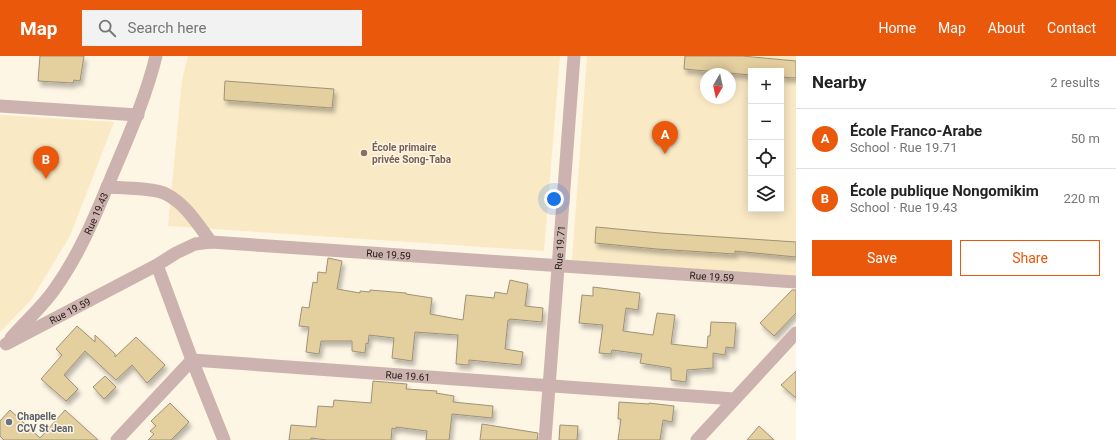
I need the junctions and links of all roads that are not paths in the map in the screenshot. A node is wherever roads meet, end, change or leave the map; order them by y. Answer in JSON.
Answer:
{"nodes":[{"id":1,"x":156,"y":56,"type":"edge"},
{"id":2,"x":574,"y":56,"type":"edge"},
{"id":3,"x":0,"y":106,"type":"edge"},
{"id":4,"x":138,"y":115,"type":"junction"},
{"id":5,"x":108,"y":186,"type":"junction"},
{"id":6,"x":211,"y":242,"type":"junction"},
{"id":7,"x":157,"y":265,"type":"junction"},
{"id":8,"x":558,"y":267,"type":"junction"},
{"id":9,"x":796,"y":282,"type":"edge"},
{"id":10,"x":796,"y":332,"type":"edge"},
{"id":11,"x":3,"y":347,"type":"edge"},
{"id":12,"x":192,"y":360,"type":"junction"},
{"id":13,"x":549,"y":385,"type":"junction"},
{"id":14,"x":734,"y":399,"type":"junction"},
{"id":15,"x":116,"y":440,"type":"edge"},
{"id":16,"x":224,"y":440,"type":"edge"},
{"id":17,"x":545,"y":440,"type":"edge"},
{"id":18,"x":697,"y":440,"type":"edge"}],
"edges":[{"from":1,"to":4,"type":"street","name":"Rue 19.43"},
{"from":2,"to":8,"type":"street","name":"Rue 19.71"},
{"from":3,"to":4,"type":"street"},
{"from":4,"to":5,"type":"street","name":"Rue 19.43"},
{"from":5,"to":6,"type":"street"},
{"from":5,"to":11,"type":"street","name":"Rue 19.43"},
{"from":6,"to":7,"type":"street","name":"Rue 19.59"},
{"from":6,"to":8,"type":"street","name":"Rue 19.59"},
{"from":7,"to":11,"type":"street","name":"Rue 19.59"},
{"from":7,"to":12,"type":"street"},
{"from":8,"to":9,"type":"street","name":"Rue 19.59"},
{"from":8,"to":13,"type":"street","name":"Rue 19.71"},
{"from":10,"to":14,"type":"street"},
{"from":12,"to":13,"type":"street","name":"Rue 19.61"},
{"from":12,"to":15,"type":"street"},
{"from":12,"to":16,"type":"street"},
{"from":13,"to":14,"type":"street","name":"Rue 19.61"},
{"from":13,"to":17,"type":"street","name":"Rue 19.71"},
{"from":14,"to":18,"type":"street"}]}
